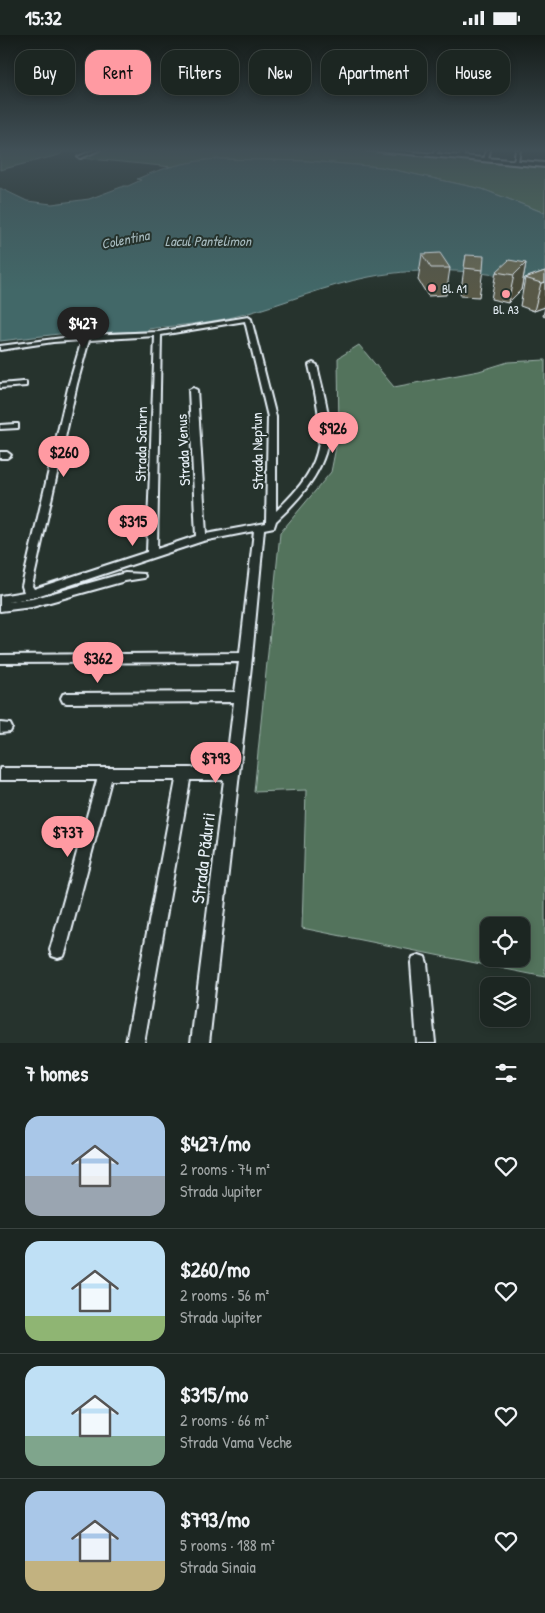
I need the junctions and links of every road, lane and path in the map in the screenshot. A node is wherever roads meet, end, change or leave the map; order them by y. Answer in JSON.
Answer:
{"nodes":[{"id":1,"x":158,"y":333,"type":"junction"},
{"id":2,"x":86,"y":337,"type":"junction"},
{"id":3,"x":2,"y":349,"type":"edge"},
{"id":4,"x":0,"y":358,"type":"edge"},
{"id":5,"x":313,"y":365,"type":"dead end"},
{"id":6,"x":23,"y":384,"type":"dead end"},
{"id":7,"x":0,"y":386,"type":"edge"},
{"id":8,"x":194,"y":390,"type":"dead end"},
{"id":9,"x":15,"y":426,"type":"dead end"},
{"id":10,"x":0,"y":427,"type":"edge"},
{"id":11,"x":267,"y":524,"type":"junction"},
{"id":12,"x":202,"y":537,"type":"junction"},
{"id":13,"x":152,"y":554,"type":"junction"},
{"id":14,"x":140,"y":576,"type":"dead end"},
{"id":15,"x":30,"y":594,"type":"junction"},
{"id":16,"x":0,"y":600,"type":"edge"},
{"id":17,"x":0,"y":607,"type":"edge"},
{"id":18,"x":246,"y":657,"type":"junction"},
{"id":19,"x":0,"y":659,"type":"edge"},
{"id":20,"x":241,"y":697,"type":"junction"},
{"id":21,"x":67,"y":698,"type":"dead end"},
{"id":22,"x":0,"y":774,"type":"edge"},
{"id":23,"x":106,"y":774,"type":"junction"},
{"id":24,"x":184,"y":774,"type":"junction"},
{"id":25,"x":232,"y":774,"type":"junction"},
{"id":26,"x":58,"y":949,"type":"dead end"},
{"id":27,"x":419,"y":963,"type":"dead end"},
{"id":28,"x":135,"y":1043,"type":"edge"},
{"id":29,"x":200,"y":1043,"type":"edge"},
{"id":30,"x":426,"y":1043,"type":"edge"}],
"edges":[{"from":1,"to":2,"type":"street"},
{"from":1,"to":11,"type":"street","name":"Strada Neptun"},
{"from":1,"to":13,"type":"street","name":"Strada Saturn"},
{"from":2,"to":3,"type":"street"},
{"from":2,"to":15,"type":"street"},
{"from":3,"to":4,"type":"street"},
{"from":5,"to":11,"type":"street"},
{"from":6,"to":7,"type":"street"},
{"from":8,"to":12,"type":"street","name":"Strada Venus"},
{"from":9,"to":10,"type":"street"},
{"from":11,"to":12,"type":"street"},
{"from":11,"to":18,"type":"street","name":"Strada Pădurii"},
{"from":12,"to":13,"type":"street"},
{"from":13,"to":15,"type":"street"},
{"from":14,"to":17,"type":"street"},
{"from":15,"to":16,"type":"street"},
{"from":18,"to":19,"type":"street"},
{"from":18,"to":20,"type":"street","name":"Strada Pădurii"},
{"from":20,"to":21,"type":"street"},
{"from":20,"to":25,"type":"street","name":"Strada Pădurii"},
{"from":22,"to":23,"type":"street"},
{"from":23,"to":24,"type":"street"},
{"from":23,"to":26,"type":"street"},
{"from":24,"to":25,"type":"street"},
{"from":24,"to":28,"type":"street"},
{"from":25,"to":29,"type":"street","name":"Strada Pădurii"},
{"from":27,"to":30,"type":"street"}]}
